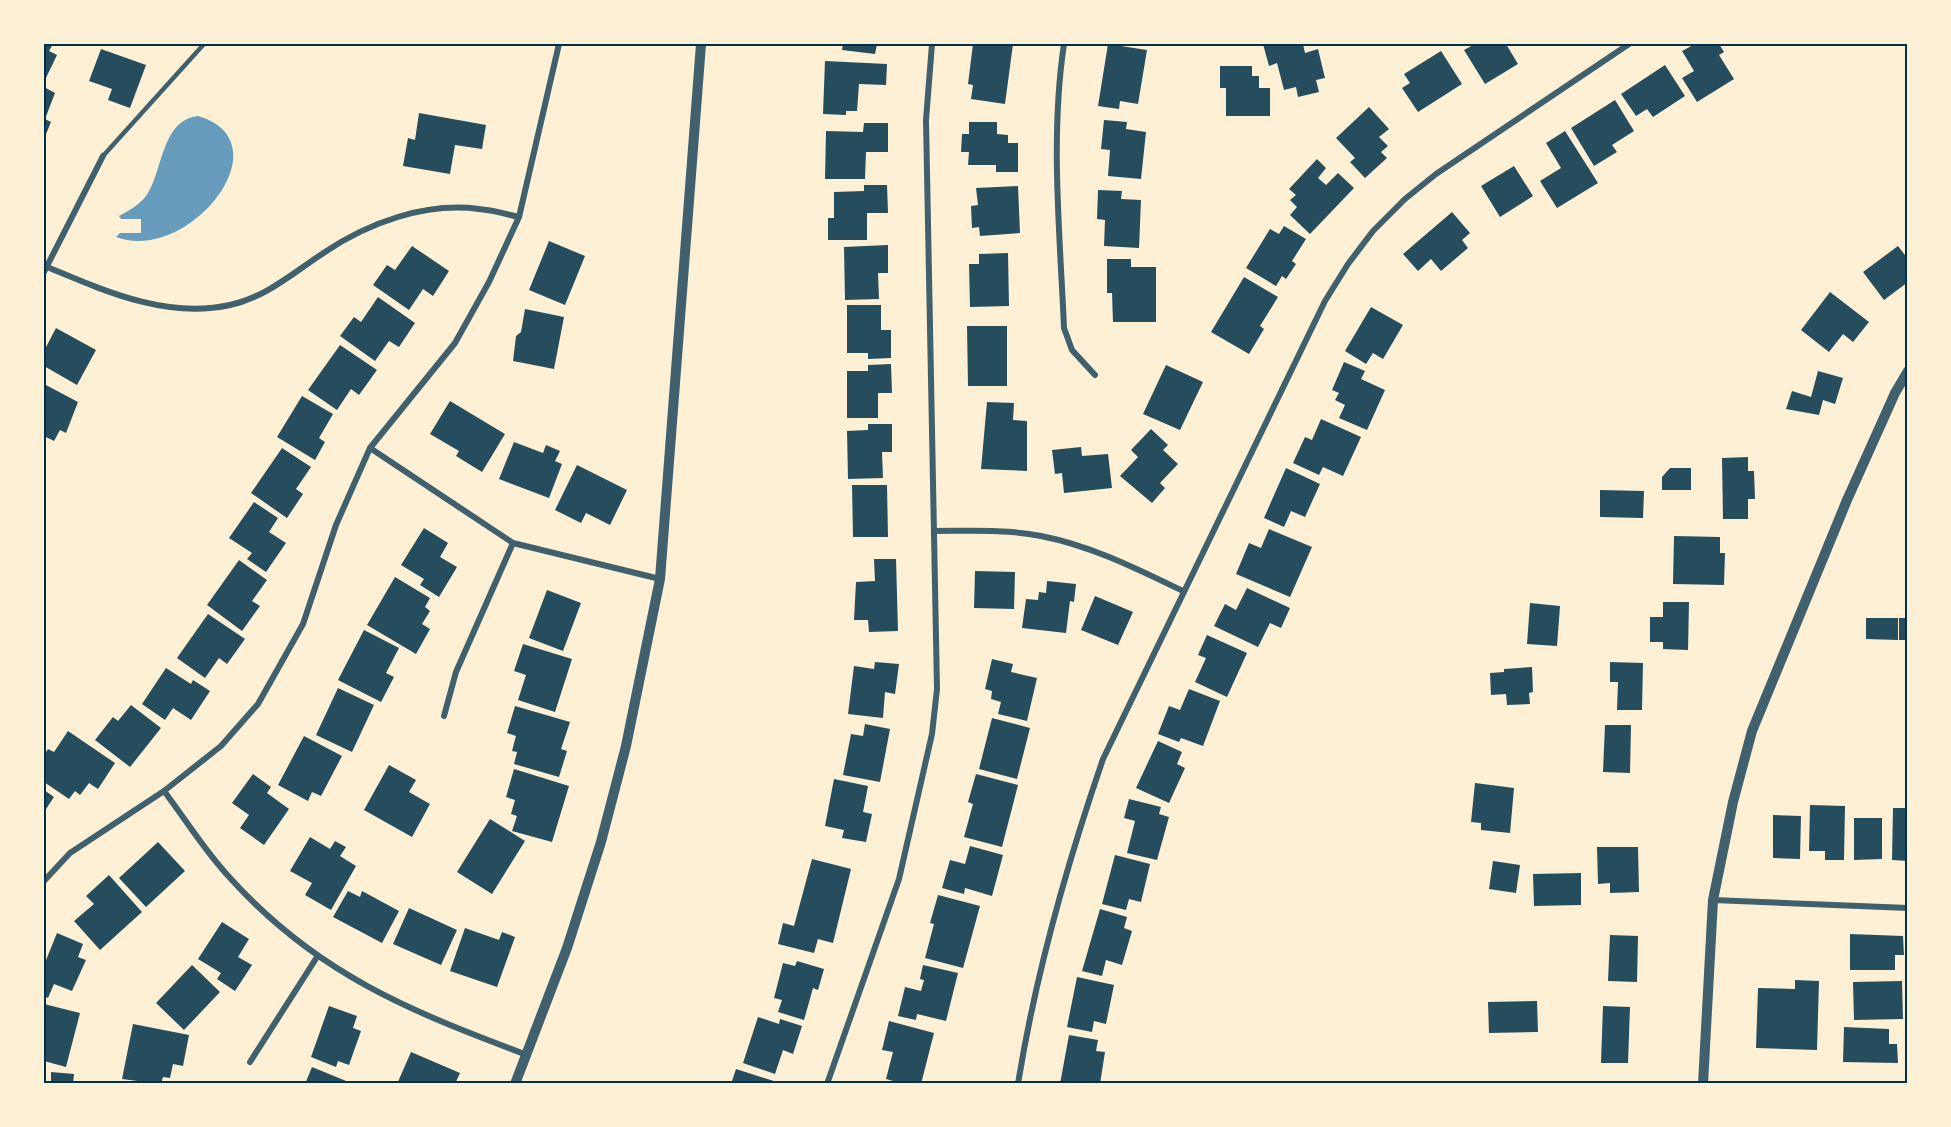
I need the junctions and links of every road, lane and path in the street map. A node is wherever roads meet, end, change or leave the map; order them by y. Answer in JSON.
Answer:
{"nodes":[{"id":1,"x":204,"y":44,"type":"edge"},
{"id":2,"x":559,"y":44,"type":"edge"},
{"id":3,"x":701,"y":44,"type":"edge"},
{"id":4,"x":932,"y":44,"type":"edge"},
{"id":5,"x":1064,"y":44,"type":"edge"},
{"id":6,"x":1629,"y":44,"type":"edge"},
{"id":7,"x":103,"y":156,"type":"joint"},
{"id":8,"x":519,"y":217,"type":"junction"},
{"id":9,"x":45,"y":269,"type":"edge"},
{"id":10,"x":1908,"y":371,"type":"edge"},
{"id":11,"x":1095,"y":375,"type":"dead end"},
{"id":12,"x":370,"y":448,"type":"junction"},
{"id":13,"x":934,"y":531,"type":"junction"},
{"id":14,"x":513,"y":543,"type":"junction"},
{"id":15,"x":660,"y":579,"type":"junction"},
{"id":16,"x":1183,"y":591,"type":"junction"},
{"id":17,"x":444,"y":717,"type":"dead end"},
{"id":18,"x":164,"y":791,"type":"junction"},
{"id":19,"x":44,"y":881,"type":"edge"},
{"id":20,"x":1713,"y":900,"type":"junction"},
{"id":21,"x":1908,"y":908,"type":"edge"},
{"id":22,"x":317,"y":957,"type":"junction"},
{"id":23,"x":528,"y":1055,"type":"junction"},
{"id":24,"x":250,"y":1062,"type":"dead end"},
{"id":25,"x":515,"y":1083,"type":"edge"},
{"id":26,"x":827,"y":1083,"type":"edge"},
{"id":27,"x":1018,"y":1083,"type":"edge"},
{"id":28,"x":1703,"y":1083,"type":"edge"}],
"edges":[{"from":1,"to":7,"type":"lane"},
{"from":2,"to":8,"type":"street"},
{"from":3,"to":15,"type":"street"},
{"from":4,"to":13,"type":"street"},
{"from":5,"to":11,"type":"street"},
{"from":6,"to":16,"type":"street"},
{"from":7,"to":9,"type":"street"},
{"from":8,"to":9,"type":"street"},
{"from":8,"to":12,"type":"street"},
{"from":10,"to":20,"type":"street"},
{"from":12,"to":14,"type":"street"},
{"from":12,"to":18,"type":"street"},
{"from":13,"to":16,"type":"street"},
{"from":13,"to":26,"type":"street"},
{"from":14,"to":15,"type":"street"},
{"from":14,"to":17,"type":"street"},
{"from":15,"to":23,"type":"street"},
{"from":16,"to":27,"type":"street"},
{"from":18,"to":19,"type":"street"},
{"from":18,"to":22,"type":"street"},
{"from":20,"to":21,"type":"street"},
{"from":20,"to":28,"type":"street"},
{"from":22,"to":23,"type":"street"},
{"from":22,"to":24,"type":"street"},
{"from":23,"to":25,"type":"street"}]}
